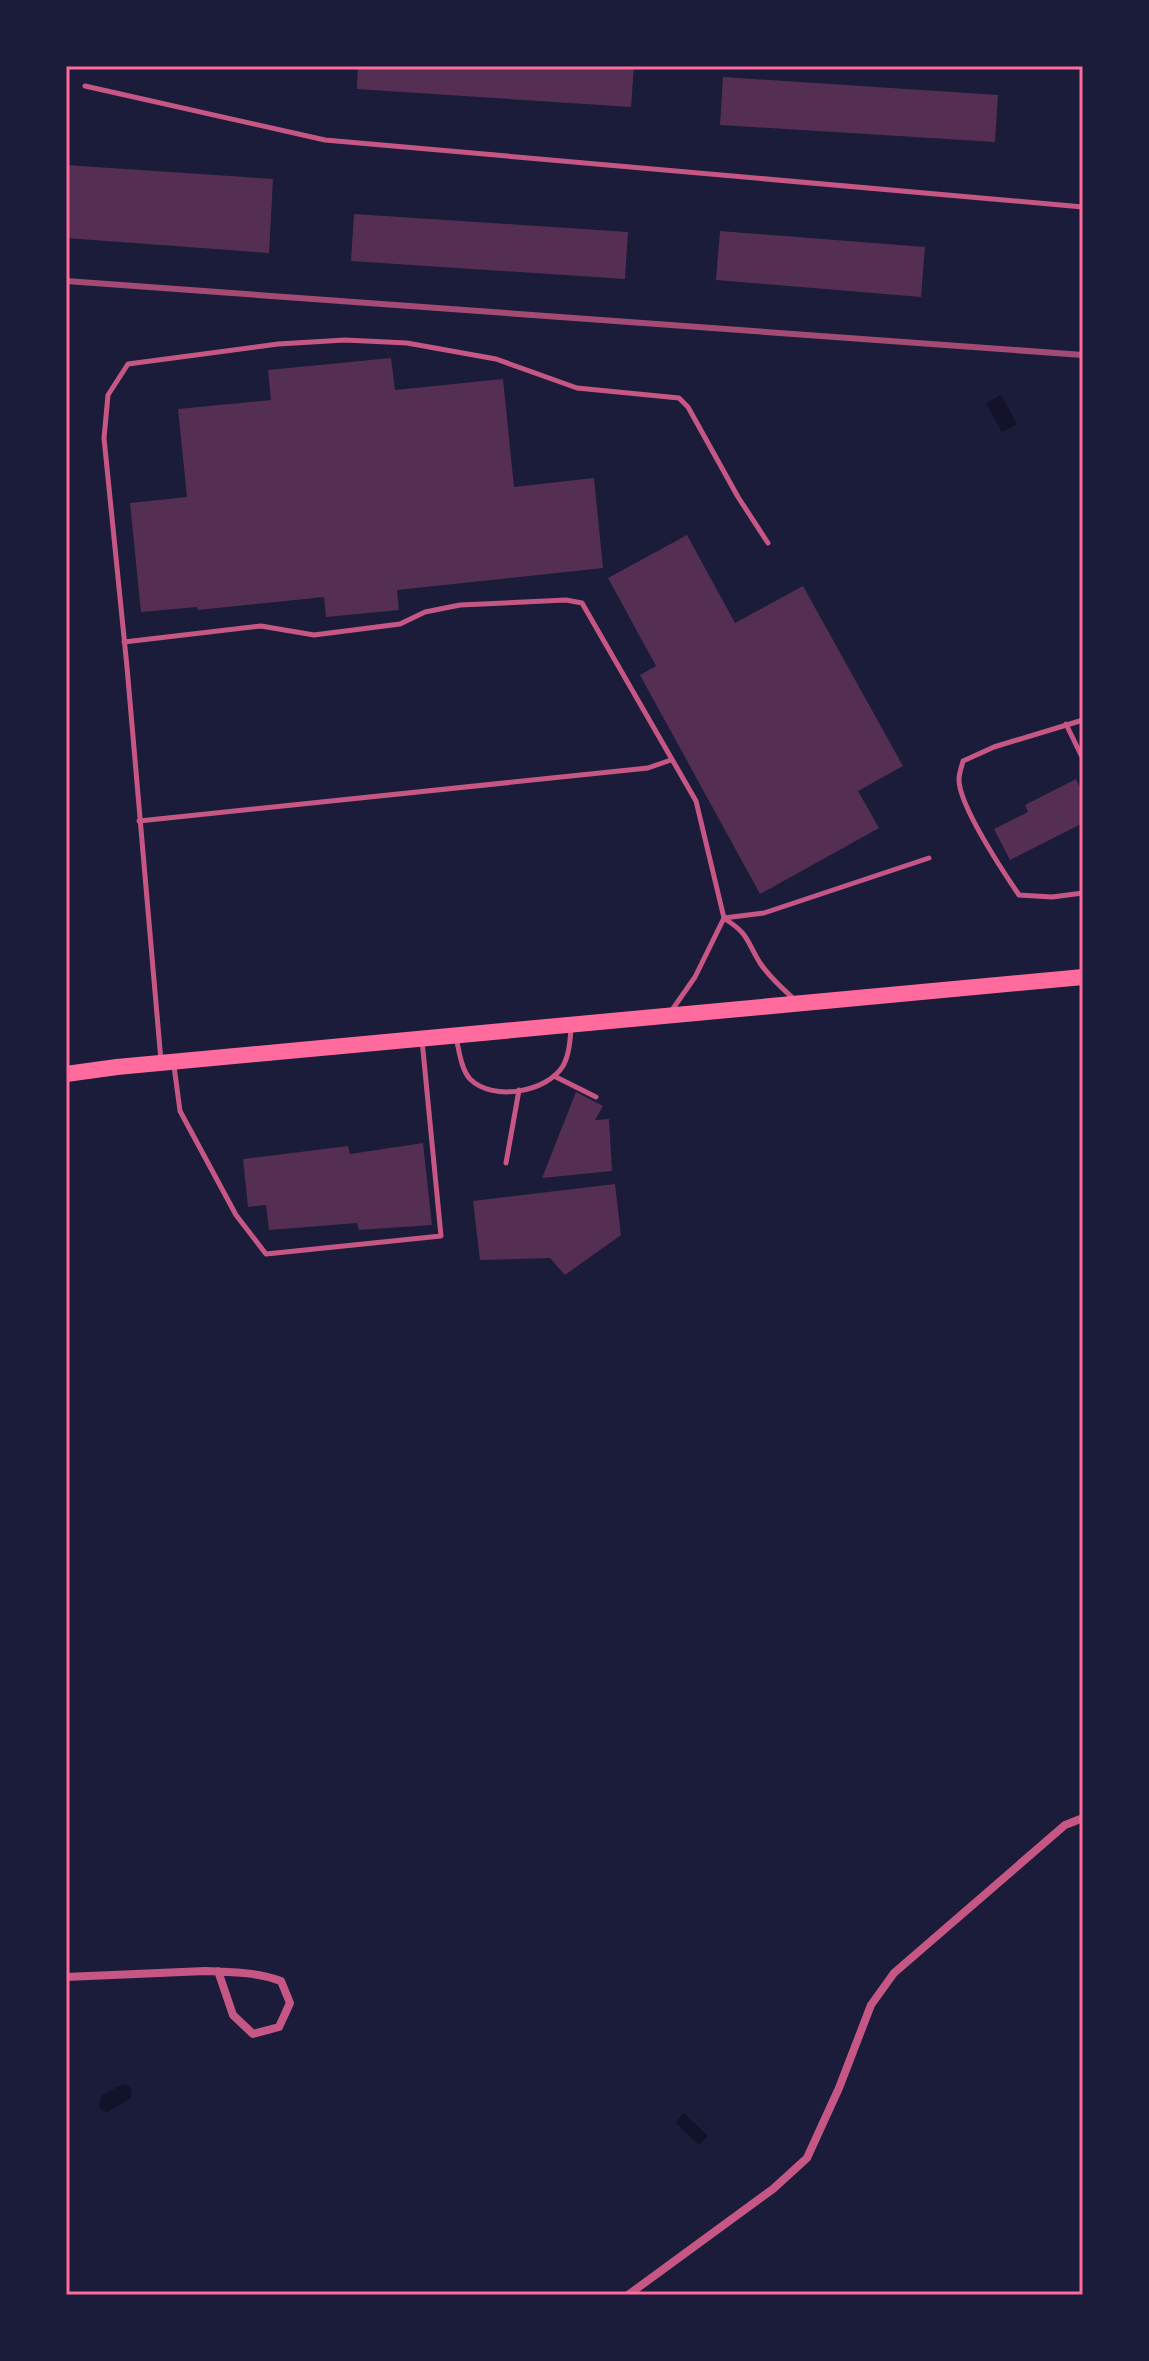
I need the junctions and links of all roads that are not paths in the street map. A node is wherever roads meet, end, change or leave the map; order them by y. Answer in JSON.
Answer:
{"nodes":[{"id":1,"x":85,"y":86,"type":"dead end"},
{"id":2,"x":1083,"y":207,"type":"edge"},
{"id":3,"x":768,"y":543,"type":"dead end"},
{"id":4,"x":124,"y":642,"type":"junction"},
{"id":5,"x":1083,"y":720,"type":"edge"},
{"id":6,"x":1066,"y":724,"type":"junction"},
{"id":7,"x":1083,"y":759,"type":"edge"},
{"id":8,"x":671,"y":760,"type":"junction"},
{"id":9,"x":139,"y":821,"type":"junction"},
{"id":10,"x":929,"y":858,"type":"dead end"},
{"id":11,"x":1083,"y":893,"type":"edge"},
{"id":12,"x":724,"y":918,"type":"junction"},
{"id":13,"x":1083,"y":977,"type":"edge"},
{"id":14,"x":800,"y":1004,"type":"junction"},
{"id":15,"x":667,"y":1017,"type":"junction"},
{"id":16,"x":572,"y":1025,"type":"junction"},
{"id":17,"x":455,"y":1036,"type":"junction"},
{"id":18,"x":422,"y":1039,"type":"junction"},
{"id":19,"x":167,"y":1063,"type":"junction"},
{"id":20,"x":66,"y":1074,"type":"edge"},
{"id":21,"x":554,"y":1076,"type":"junction"},
{"id":22,"x":519,"y":1090,"type":"junction"},
{"id":23,"x":596,"y":1097,"type":"dead end"},
{"id":24,"x":506,"y":1163,"type":"dead end"},
{"id":25,"x":1083,"y":1818,"type":"edge"},
{"id":26,"x":218,"y":1971,"type":"junction"},
{"id":27,"x":66,"y":1977,"type":"edge"},
{"id":28,"x":628,"y":2295,"type":"edge"}],
"edges":[{"from":1,"to":2,"type":"lane"},
{"from":3,"to":4,"type":"lane"},
{"from":4,"to":8,"type":"lane"},
{"from":4,"to":9,"type":"lane"},
{"from":5,"to":6,"type":"lane"},
{"from":6,"to":7,"type":"lane"},
{"from":6,"to":11,"type":"lane"},
{"from":8,"to":9,"type":"lane"},
{"from":8,"to":12,"type":"lane"},
{"from":9,"to":19,"type":"lane"},
{"from":10,"to":12,"type":"lane"},
{"from":12,"to":14,"type":"lane"},
{"from":12,"to":15,"type":"lane"},
{"from":13,"to":14,"type":"main road"},
{"from":14,"to":15,"type":"main road"},
{"from":15,"to":16,"type":"main road"},
{"from":16,"to":17,"type":"main road"},
{"from":16,"to":21,"type":"lane"},
{"from":17,"to":18,"type":"main road"},
{"from":17,"to":22,"type":"lane"},
{"from":18,"to":19,"type":"main road"},
{"from":18,"to":19,"type":"lane"},
{"from":19,"to":20,"type":"main road"},
{"from":21,"to":22,"type":"lane"},
{"from":21,"to":23,"type":"lane"},
{"from":22,"to":24,"type":"lane"},
{"from":25,"to":28,"type":"street"},
{"from":26,"to":26,"type":"street"},
{"from":26,"to":27,"type":"street"}]}
